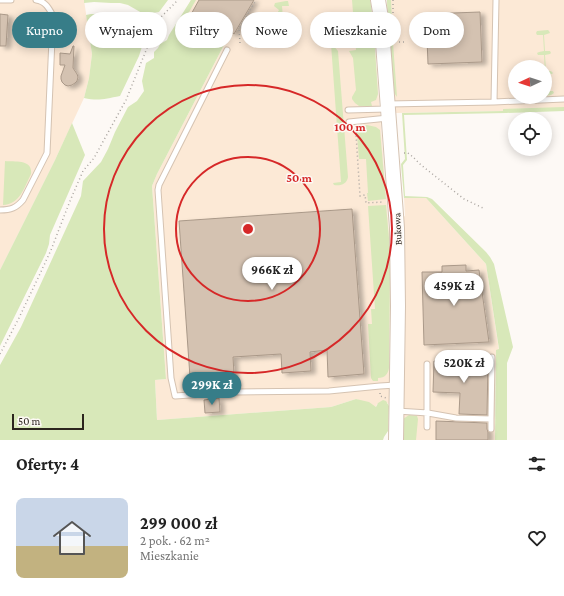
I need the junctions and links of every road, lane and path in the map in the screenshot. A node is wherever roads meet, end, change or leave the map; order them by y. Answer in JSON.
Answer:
{"nodes":[{"id":1,"x":0,"y":0,"type":"edge"},
{"id":2,"x":11,"y":0,"type":"edge"},
{"id":3,"x":36,"y":0,"type":"edge"},
{"id":4,"x":178,"y":0,"type":"edge"},
{"id":5,"x":256,"y":0,"type":"edge"},
{"id":6,"x":378,"y":0,"type":"edge"},
{"id":7,"x":382,"y":0,"type":"edge"},
{"id":8,"x":496,"y":0,"type":"edge"},
{"id":9,"x":380,"y":12,"type":"edge"},
{"id":10,"x":381,"y":12,"type":"edge"},
{"id":11,"x":401,"y":42,"type":"edge"},
{"id":12,"x":407,"y":42,"type":"dead end"},
{"id":13,"x":240,"y":43,"type":"dead end"},
{"id":14,"x":383,"y":48,"type":"edge"},
{"id":15,"x":227,"y":50,"type":"dead end"},
{"id":16,"x":564,"y":99,"type":"edge"},
{"id":17,"x":494,"y":102,"type":"junction"},
{"id":18,"x":348,"y":110,"type":"dead end"},
{"id":19,"x":388,"y":110,"type":"junction"},
{"id":20,"x":349,"y":122,"type":"dead end"},
{"id":21,"x":402,"y":154,"type":"dead end"},
{"id":22,"x":483,"y":208,"type":"dead end"},
{"id":23,"x":0,"y":210,"type":"edge"},
{"id":24,"x":0,"y":354,"type":"edge"},
{"id":25,"x":492,"y":357,"type":"dead end"},
{"id":26,"x":427,"y":364,"type":"dead end"},
{"id":27,"x":397,"y":385,"type":"junction"},
{"id":28,"x":396,"y":411,"type":"junction"},
{"id":29,"x":428,"y":412,"type":"junction"},
{"id":30,"x":492,"y":419,"type":"junction"},
{"id":31,"x":427,"y":427,"type":"dead end"},
{"id":32,"x":491,"y":429,"type":"dead end"},
{"id":33,"x":396,"y":440,"type":"edge"}],
"edges":[{"from":1,"to":2,"type":"lane"},
{"from":3,"to":23,"type":"lane"},
{"from":4,"to":24,"type":"path"},
{"from":5,"to":13,"type":"path"},
{"from":6,"to":9,"type":"street","name":"Bukowa"},
{"from":7,"to":10,"type":"street","name":"Bukowa"},
{"from":8,"to":17,"type":"lane"},
{"from":11,"to":12,"type":"path"},
{"from":14,"to":19,"type":"street","name":"Bukowa"},
{"from":15,"to":27,"type":"lane"},
{"from":16,"to":17,"type":"lane"},
{"from":17,"to":19,"type":"lane"},
{"from":18,"to":19,"type":"lane"},
{"from":19,"to":20,"type":"lane"},
{"from":19,"to":27,"type":"street","name":"Bukowa"},
{"from":21,"to":22,"type":"path"},
{"from":25,"to":30,"type":"lane"},
{"from":26,"to":29,"type":"lane"},
{"from":27,"to":28,"type":"street","name":"Bukowa"},
{"from":28,"to":29,"type":"lane"},
{"from":28,"to":33,"type":"street","name":"Bukowa"},
{"from":29,"to":30,"type":"lane"},
{"from":29,"to":31,"type":"lane"},
{"from":30,"to":32,"type":"lane"}]}
